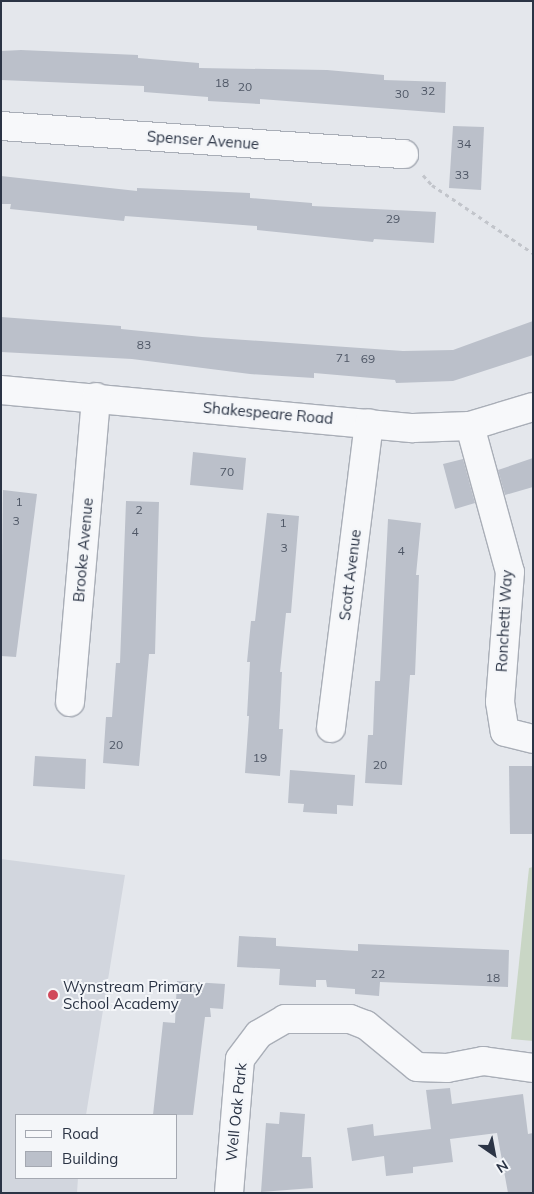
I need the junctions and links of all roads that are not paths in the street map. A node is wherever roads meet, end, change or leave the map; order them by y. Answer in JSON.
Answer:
{"nodes":[{"id":1,"x":1,"y":126,"type":"edge"},
{"id":2,"x":404,"y":154,"type":"road end"},
{"id":3,"x":1,"y":390,"type":"edge"},
{"id":4,"x":96,"y":397,"type":"junction"},
{"id":5,"x":533,"y":407,"type":"edge"},
{"id":6,"x":369,"y":423,"type":"junction"},
{"id":7,"x":470,"y":426,"type":"junction"},
{"id":8,"x":70,"y":702,"type":"dead end"},
{"id":9,"x":331,"y":728,"type":"dead end"},
{"id":10,"x":533,"y":738,"type":"edge"},
{"id":11,"x":533,"y":1068,"type":"edge"},
{"id":12,"x":229,"y":1193,"type":"edge"}],
"edges":[{"from":1,"to":2,"type":"street","name":"Spenser Avenue"},
{"from":3,"to":4,"type":"street","name":"Shakespeare Road"},
{"from":4,"to":6,"type":"street","name":"Shakespeare Road"},
{"from":4,"to":8,"type":"street","name":"Brooke Avenue"},
{"from":5,"to":7,"type":"street","name":"Shakespeare Road"},
{"from":6,"to":7,"type":"street","name":"Shakespeare Road"},
{"from":6,"to":9,"type":"street","name":"Scott Avenue"},
{"from":7,"to":10,"type":"street","name":"Ronchetti Way"},
{"from":11,"to":12,"type":"street","name":"Well Oak Park"}]}
